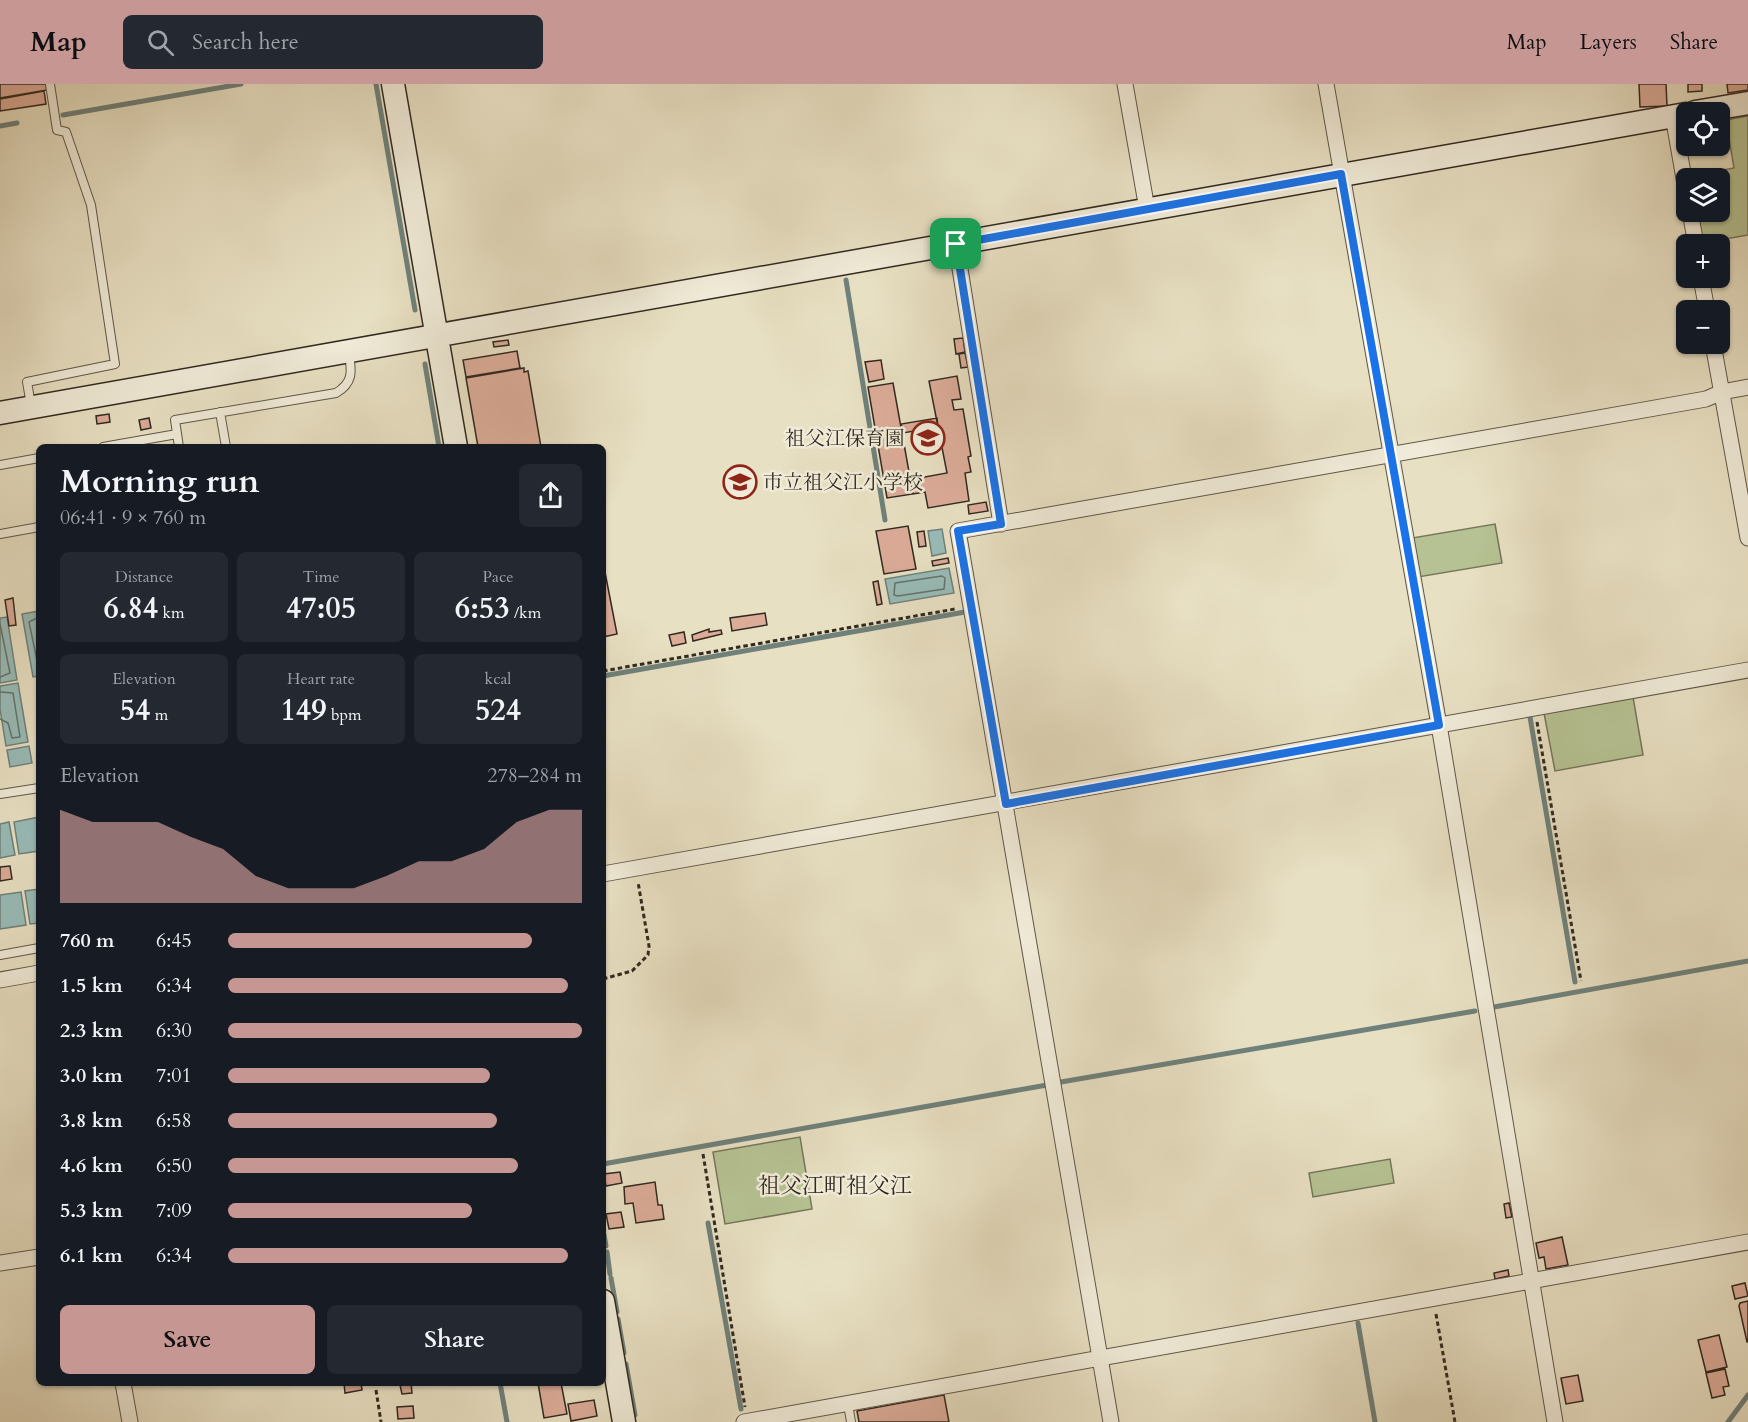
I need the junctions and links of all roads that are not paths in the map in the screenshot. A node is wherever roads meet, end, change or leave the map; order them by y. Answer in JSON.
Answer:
{"nodes":[{"id":1,"x":50,"y":84,"type":"edge"},
{"id":2,"x":393,"y":84,"type":"edge"},
{"id":3,"x":1125,"y":84,"type":"edge"},
{"id":4,"x":1326,"y":84,"type":"edge"},
{"id":5,"x":1748,"y":103,"type":"edge"},
{"id":6,"x":1730,"y":106,"type":"edge"},
{"id":7,"x":1676,"y":116,"type":"edge"},
{"id":8,"x":1341,"y":174,"type":"junction"},
{"id":9,"x":1147,"y":209,"type":"junction"},
{"id":10,"x":956,"y":244,"type":"junction"},
{"id":11,"x":437,"y":337,"type":"junction"},
{"id":12,"x":349,"y":352,"type":"junction"},
{"id":13,"x":1715,"y":354,"type":"edge"},
{"id":14,"x":1748,"y":387,"type":"edge"},
{"id":15,"x":1722,"y":392,"type":"junction"},
{"id":16,"x":32,"y":408,"type":"junction"},
{"id":17,"x":220,"y":412,"type":"junction"},
{"id":18,"x":0,"y":413,"type":"edge"},
{"id":19,"x":177,"y":434,"type":"junction"},
{"id":20,"x":120,"y":444,"type":"edge"},
{"id":21,"x":179,"y":444,"type":"edge"},
{"id":22,"x":225,"y":444,"type":"edge"},
{"id":23,"x":455,"y":444,"type":"edge"},
{"id":24,"x":1392,"y":455,"type":"junction"},
{"id":25,"x":36,"y":459,"type":"edge"},
{"id":26,"x":0,"y":465,"type":"edge"},
{"id":27,"x":1001,"y":524,"type":"junction"},
{"id":28,"x":36,"y":528,"type":"edge"},
{"id":29,"x":0,"y":534,"type":"edge"},
{"id":30,"x":1748,"y":538,"type":"edge"},
{"id":31,"x":1748,"y":670,"type":"edge"},
{"id":32,"x":1439,"y":725,"type":"junction"},
{"id":33,"x":36,"y":788,"type":"edge"},
{"id":34,"x":0,"y":794,"type":"edge"},
{"id":35,"x":1006,"y":804,"type":"junction"},
{"id":36,"x":606,"y":874,"type":"edge"},
{"id":37,"x":36,"y":949,"type":"edge"},
{"id":38,"x":0,"y":955,"type":"edge"},
{"id":39,"x":36,"y":974,"type":"edge"},
{"id":40,"x":0,"y":980,"type":"edge"},
{"id":41,"x":1748,"y":1242,"type":"edge"},
{"id":42,"x":36,"y":1257,"type":"edge"},
{"id":43,"x":0,"y":1263,"type":"edge"},
{"id":44,"x":1531,"y":1282,"type":"junction"},
{"id":45,"x":606,"y":1317,"type":"edge"},
{"id":46,"x":1100,"y":1357,"type":"junction"},
{"id":47,"x":124,"y":1386,"type":"edge"},
{"id":48,"x":848,"y":1404,"type":"junction"},
{"id":49,"x":130,"y":1422,"type":"edge"},
{"id":50,"x":624,"y":1422,"type":"edge"},
{"id":51,"x":746,"y":1422,"type":"edge"},
{"id":52,"x":851,"y":1422,"type":"edge"},
{"id":53,"x":1111,"y":1422,"type":"edge"},
{"id":54,"x":1555,"y":1422,"type":"edge"}],
"edges":[{"from":1,"to":16,"type":"lane"},
{"from":2,"to":11,"type":"street"},
{"from":3,"to":9,"type":"street"},
{"from":4,"to":8,"type":"street"},
{"from":5,"to":6,"type":"street"},
{"from":7,"to":8,"type":"street"},
{"from":8,"to":9,"type":"street"},
{"from":8,"to":24,"type":"street"},
{"from":9,"to":10,"type":"street"},
{"from":10,"to":11,"type":"street"},
{"from":10,"to":27,"type":"street"},
{"from":11,"to":12,"type":"street"},
{"from":11,"to":23,"type":"street"},
{"from":12,"to":16,"type":"street"},
{"from":12,"to":17,"type":"lane"},
{"from":13,"to":15,"type":"street"},
{"from":14,"to":15,"type":"street"},
{"from":15,"to":24,"type":"street"},
{"from":15,"to":30,"type":"street"},
{"from":16,"to":18,"type":"street"},
{"from":17,"to":19,"type":"lane"},
{"from":17,"to":22,"type":"lane"},
{"from":19,"to":20,"type":"lane"},
{"from":19,"to":21,"type":"lane"},
{"from":24,"to":27,"type":"street"},
{"from":24,"to":32,"type":"street"},
{"from":25,"to":26,"type":"lane"},
{"from":27,"to":35,"type":"street"},
{"from":28,"to":29,"type":"lane"},
{"from":31,"to":32,"type":"street"},
{"from":32,"to":35,"type":"street"},
{"from":32,"to":44,"type":"street"},
{"from":33,"to":34,"type":"lane"},
{"from":35,"to":36,"type":"street"},
{"from":35,"to":46,"type":"street"},
{"from":37,"to":38,"type":"lane"},
{"from":39,"to":40,"type":"street"},
{"from":41,"to":44,"type":"street"},
{"from":42,"to":43,"type":"street"},
{"from":44,"to":46,"type":"street"},
{"from":44,"to":54,"type":"street"},
{"from":45,"to":50,"type":"street"},
{"from":46,"to":48,"type":"street"},
{"from":46,"to":53,"type":"street"},
{"from":47,"to":49,"type":"street"},
{"from":48,"to":51,"type":"street"},
{"from":48,"to":52,"type":"lane"}]}
